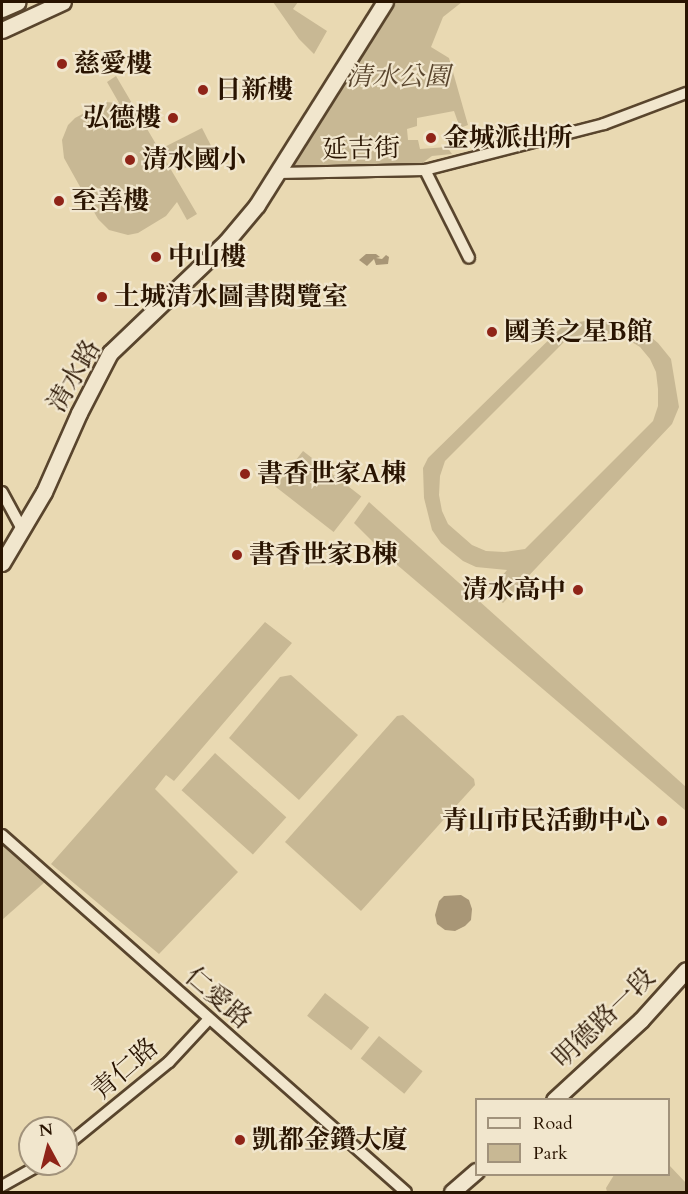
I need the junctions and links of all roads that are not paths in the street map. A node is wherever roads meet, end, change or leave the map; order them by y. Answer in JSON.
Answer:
{"nodes":[{"id":1,"x":18,"y":2,"type":"edge"},
{"id":2,"x":63,"y":2,"type":"edge"},
{"id":3,"x":385,"y":2,"type":"edge"},
{"id":4,"x":2,"y":9,"type":"edge"},
{"id":5,"x":2,"y":30,"type":"edge"},
{"id":6,"x":687,"y":93,"type":"edge"},
{"id":7,"x":425,"y":170,"type":"junction"},
{"id":8,"x":278,"y":173,"type":"junction"},
{"id":9,"x":469,"y":258,"type":"dead end"},
{"id":10,"x":2,"y":492,"type":"edge"},
{"id":11,"x":23,"y":531,"type":"junction"},
{"id":12,"x":2,"y":563,"type":"edge"},
{"id":13,"x":2,"y":835,"type":"edge"},
{"id":14,"x":687,"y":970,"type":"edge"},
{"id":15,"x":208,"y":1020,"type":"junction"},
{"id":16,"x":556,"y":1098,"type":"edge"},
{"id":17,"x":78,"y":1136,"type":"edge"},
{"id":18,"x":475,"y":1173,"type":"edge"},
{"id":19,"x":20,"y":1176,"type":"edge"},
{"id":20,"x":2,"y":1186,"type":"edge"},
{"id":21,"x":406,"y":1192,"type":"edge"},
{"id":22,"x":452,"y":1192,"type":"edge"}],
"edges":[{"from":1,"to":4,"type":"street"},
{"from":2,"to":5,"type":"street"},
{"from":3,"to":8,"type":"street","name":"清水路"},
{"from":6,"to":7,"type":"street","name":"延吉街"},
{"from":7,"to":8,"type":"street","name":"延吉街"},
{"from":7,"to":9,"type":"street"},
{"from":8,"to":11,"type":"street","name":"清水路"},
{"from":10,"to":11,"type":"street"},
{"from":11,"to":12,"type":"street","name":"清水路"},
{"from":13,"to":15,"type":"street","name":"仁愛路"},
{"from":14,"to":16,"type":"street","name":"明德路一段"},
{"from":15,"to":17,"type":"street","name":"青仁路"},
{"from":15,"to":21,"type":"street","name":"仁愛路"},
{"from":18,"to":22,"type":"street"},
{"from":19,"to":20,"type":"street"}]}
